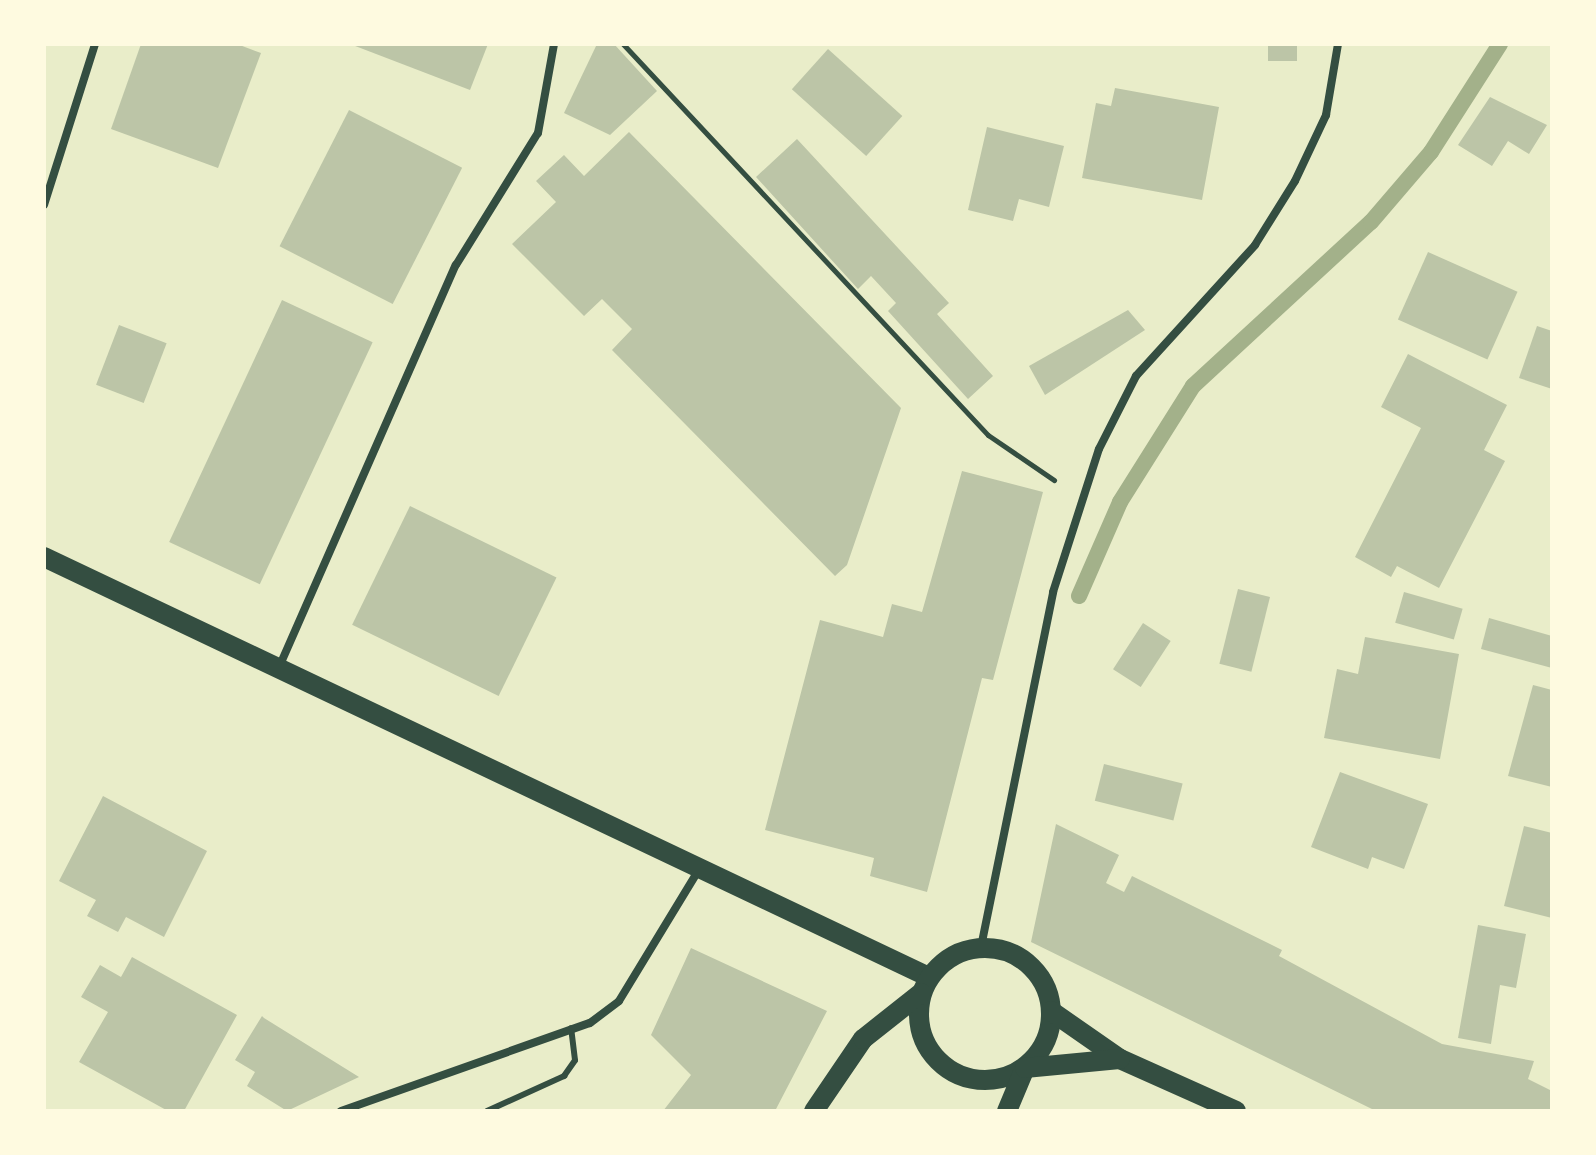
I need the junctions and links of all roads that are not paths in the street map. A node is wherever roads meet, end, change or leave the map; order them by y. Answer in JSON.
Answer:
{"nodes":[{"id":1,"x":95,"y":44,"type":"edge"},
{"id":2,"x":554,"y":44,"type":"edge"},
{"id":3,"x":1338,"y":44,"type":"edge"},
{"id":4,"x":44,"y":205,"type":"edge"},
{"id":5,"x":44,"y":557,"type":"edge"},
{"id":6,"x":280,"y":665,"type":"junction"},
{"id":7,"x":701,"y":866,"type":"junction"},
{"id":8,"x":981,"y":947,"type":"junction"},
{"id":9,"x":925,"y":985,"type":"junction"},
{"id":10,"x":1051,"y":1011,"type":"junction"},
{"id":11,"x":571,"y":1028,"type":"junction"},
{"id":12,"x":1120,"y":1059,"type":"junction"},
{"id":13,"x":1025,"y":1068,"type":"junction"},
{"id":14,"x":341,"y":1111,"type":"edge"},
{"id":15,"x":487,"y":1111,"type":"edge"},
{"id":16,"x":814,"y":1111,"type":"edge"},
{"id":17,"x":1007,"y":1111,"type":"edge"},
{"id":18,"x":1236,"y":1111,"type":"edge"}],
"edges":[{"from":1,"to":4,"type":"street"},
{"from":2,"to":6,"type":"street"},
{"from":3,"to":8,"type":"street"},
{"from":5,"to":6,"type":"main road"},
{"from":6,"to":7,"type":"main road"},
{"from":7,"to":9,"type":"main road"},
{"from":7,"to":11,"type":"street"},
{"from":8,"to":9,"type":"main road"},
{"from":8,"to":10,"type":"main road"},
{"from":9,"to":13,"type":"main road"},
{"from":9,"to":16,"type":"main road"},
{"from":10,"to":12,"type":"main road"},
{"from":10,"to":13,"type":"main road"},
{"from":11,"to":14,"type":"street"},
{"from":11,"to":15,"type":"lane"},
{"from":12,"to":13,"type":"main road"},
{"from":12,"to":18,"type":"main road"},
{"from":13,"to":17,"type":"main road"}]}
